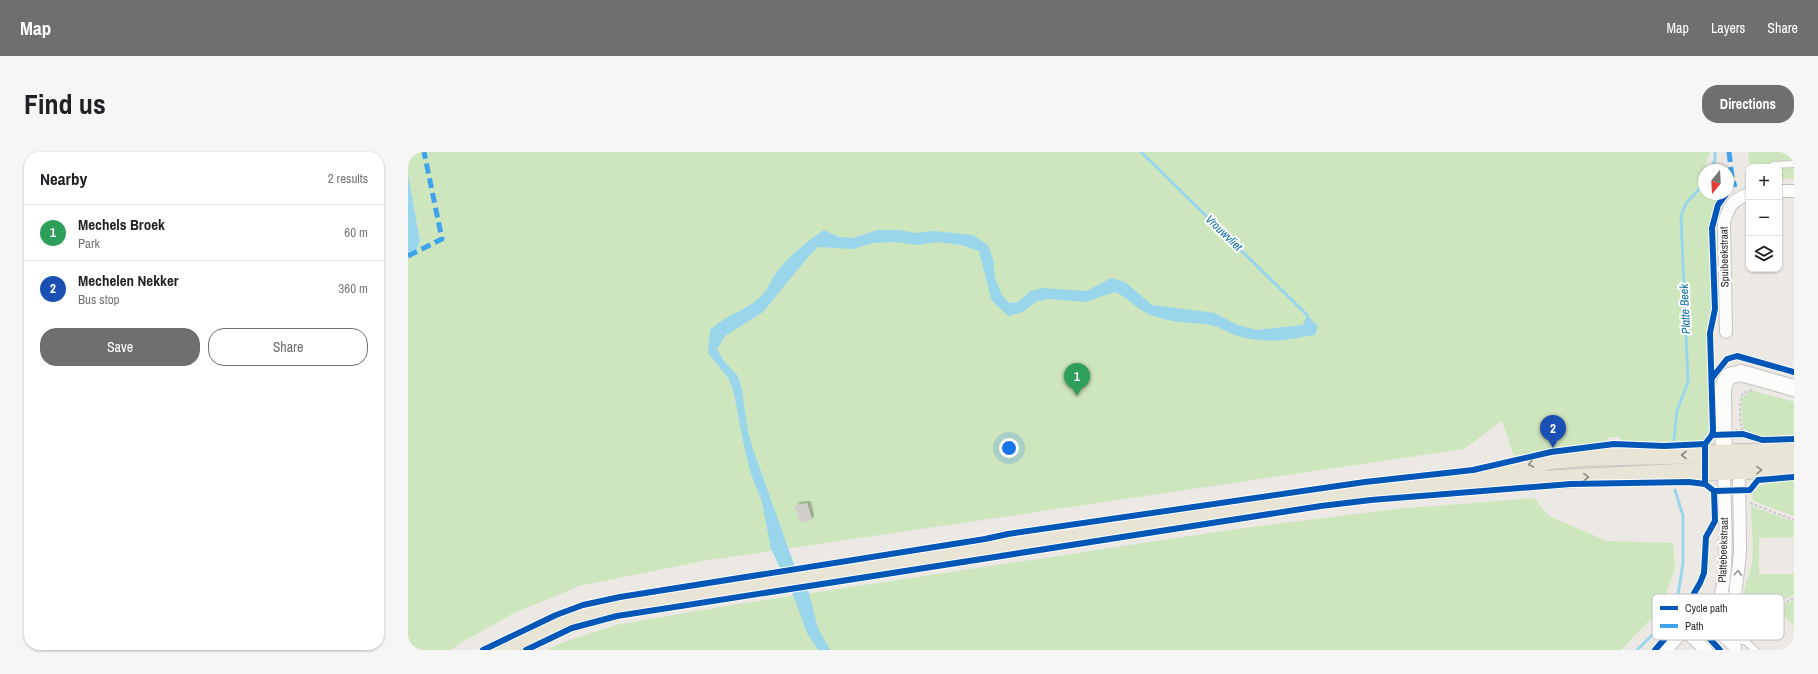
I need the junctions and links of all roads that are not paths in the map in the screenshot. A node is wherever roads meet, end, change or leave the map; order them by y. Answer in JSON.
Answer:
{"nodes":[{"id":1,"x":1794,"y":164,"type":"edge"},
{"id":2,"x":1782,"y":165,"type":"edge"},
{"id":3,"x":1782,"y":191,"type":"edge"},
{"id":4,"x":1794,"y":191,"type":"edge"},
{"id":5,"x":1746,"y":195,"type":"edge"},
{"id":6,"x":1726,"y":332,"type":"dead end"},
{"id":7,"x":1794,"y":388,"type":"edge"},
{"id":8,"x":1794,"y":452,"type":"edge"},
{"id":9,"x":1730,"y":462,"type":"junction"},
{"id":10,"x":1794,"y":469,"type":"edge"},
{"id":11,"x":1721,"y":594,"type":"edge"},
{"id":12,"x":1735,"y":594,"type":"edge"},
{"id":13,"x":565,"y":621,"type":"junction"},
{"id":14,"x":1675,"y":640,"type":"edge"},
{"id":15,"x":1695,"y":640,"type":"edge"},
{"id":16,"x":1738,"y":645,"type":"edge"},
{"id":17,"x":502,"y":650,"type":"edge"},
{"id":18,"x":512,"y":650,"type":"edge"},
{"id":19,"x":1666,"y":650,"type":"edge"},
{"id":20,"x":1706,"y":650,"type":"edge"},
{"id":21,"x":1755,"y":650,"type":"edge"}],
"edges":[{"from":1,"to":2,"type":"lane"},
{"from":3,"to":4,"type":"street"},
{"from":5,"to":6,"type":"street","name":"Spuibeekstraat"},
{"from":7,"to":9,"type":"street"},
{"from":8,"to":9,"type":"main road"},
{"from":9,"to":10,"type":"main road","one_way":true},
{"from":9,"to":11,"type":"street","name":"Plattebeekstraat"},
{"from":12,"to":9,"type":"street","name":"Plattebeekstraat","one_way":true},
{"from":9,"to":13,"type":"main road"},
{"from":13,"to":17,"type":"main road"},
{"from":13,"to":18,"type":"main road"},
{"from":14,"to":19,"type":"street"},
{"from":15,"to":20,"type":"street"},
{"from":16,"to":21,"type":"lane"}]}
